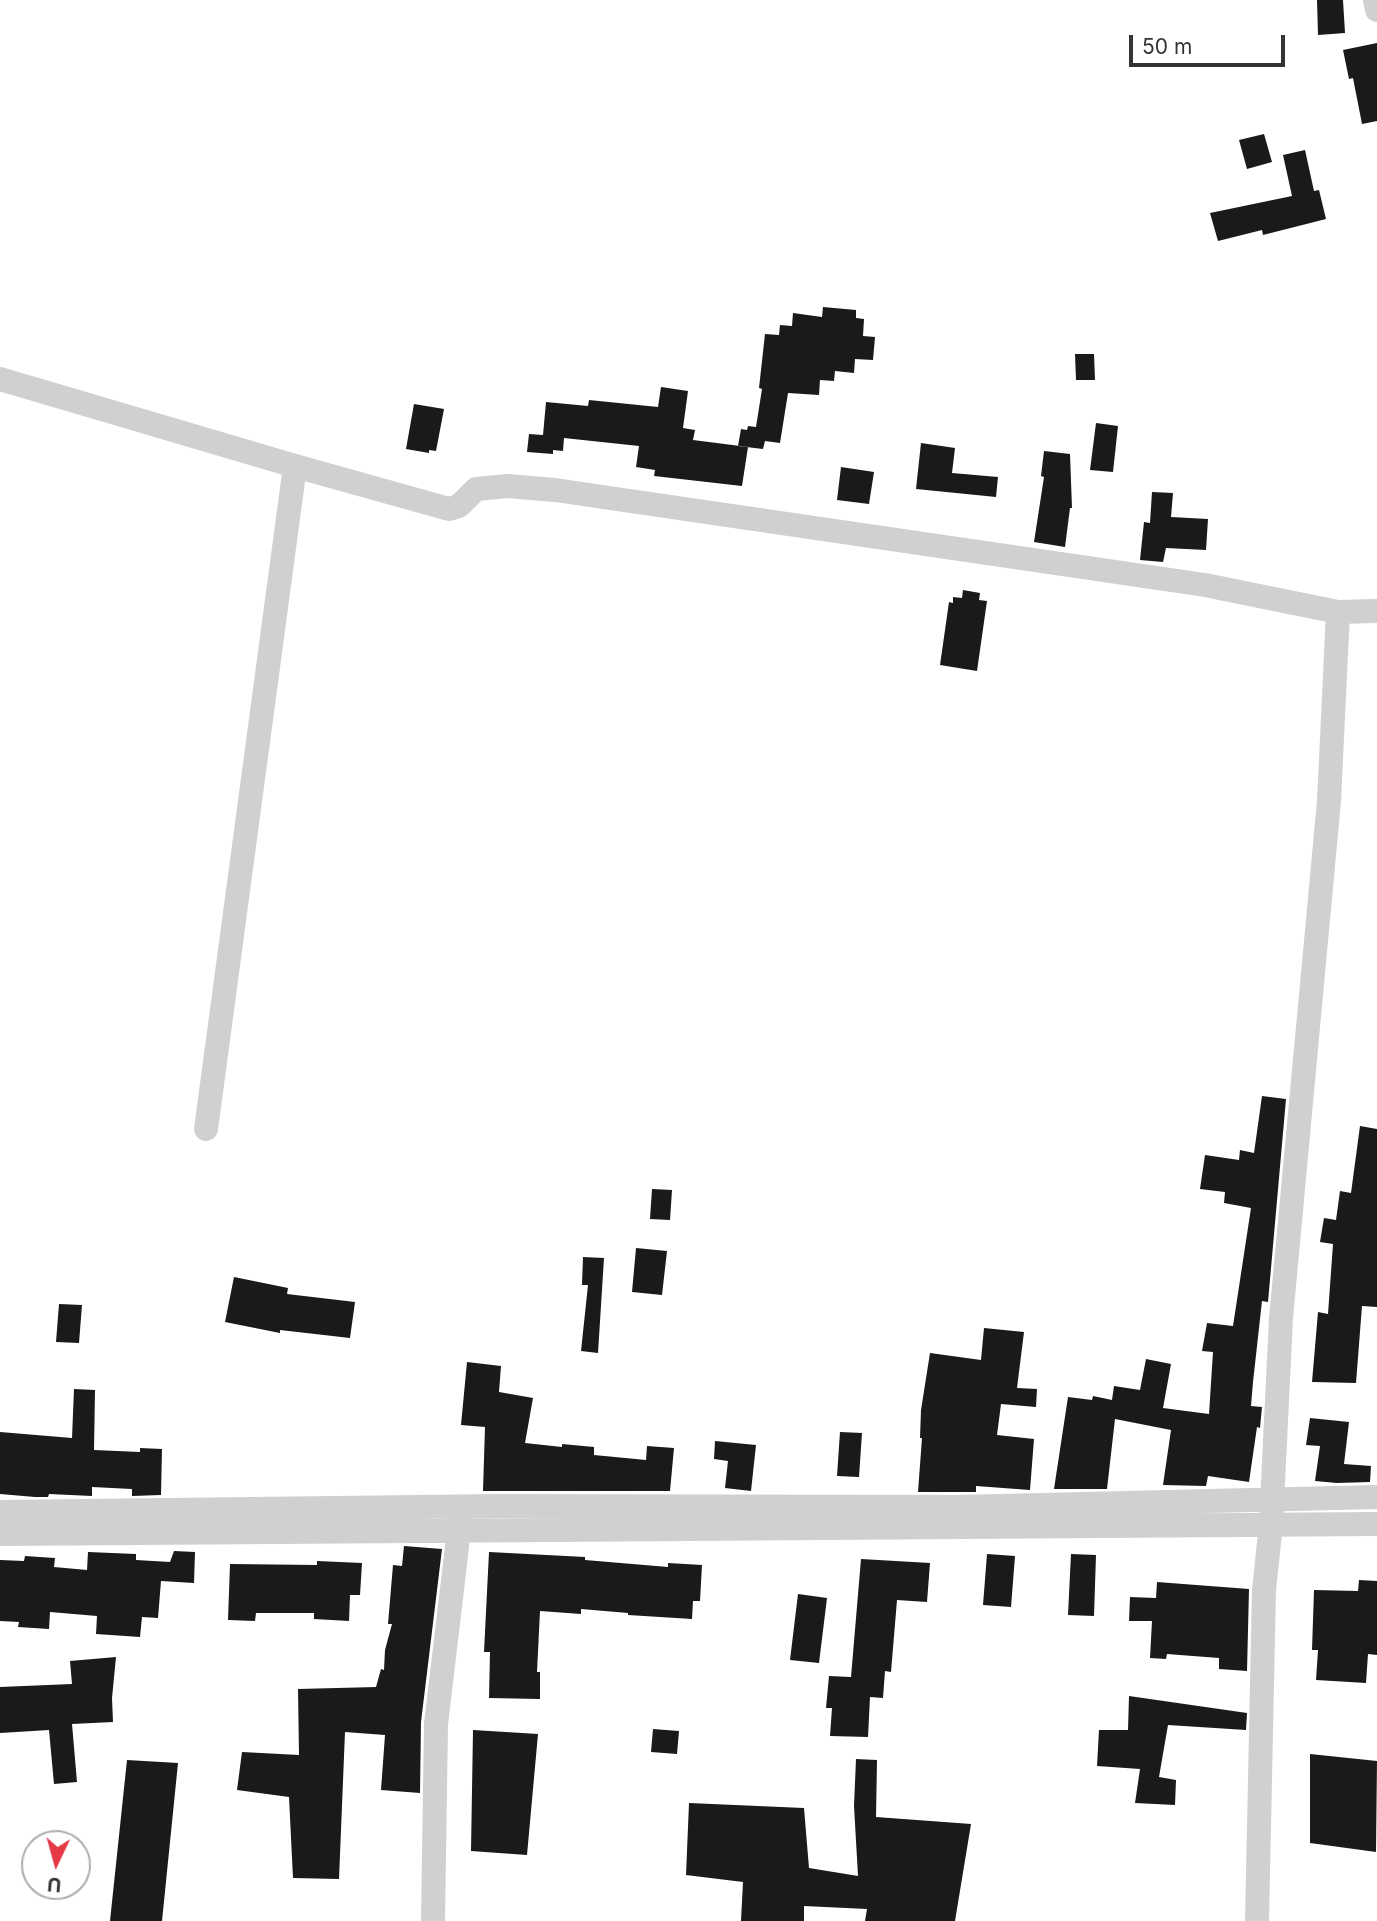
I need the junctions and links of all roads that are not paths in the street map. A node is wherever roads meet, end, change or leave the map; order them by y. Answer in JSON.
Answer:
{"nodes":[{"id":1,"x":1375,"y":0,"type":"edge"},
{"id":2,"x":1377,"y":10,"type":"edge"},
{"id":3,"x":0,"y":379,"type":"edge"},
{"id":4,"x":295,"y":466,"type":"junction"},
{"id":5,"x":1377,"y":611,"type":"edge"},
{"id":6,"x":1338,"y":612,"type":"junction"},
{"id":7,"x":206,"y":1129,"type":"dead end"},
{"id":8,"x":1377,"y":1497,"type":"edge"},
{"id":9,"x":1272,"y":1498,"type":"junction"},
{"id":10,"x":0,"y":1512,"type":"edge"},
{"id":11,"x":458,"y":1518,"type":"junction"},
{"id":12,"x":1271,"y":1524,"type":"junction"},
{"id":13,"x":1377,"y":1524,"type":"edge"},
{"id":14,"x":0,"y":1534,"type":"edge"},
{"id":15,"x":433,"y":1921,"type":"edge"},
{"id":16,"x":1257,"y":1921,"type":"edge"}],
"edges":[{"from":1,"to":2,"type":"street"},
{"from":3,"to":4,"type":"street"},
{"from":4,"to":6,"type":"street"},
{"from":4,"to":7,"type":"street"},
{"from":5,"to":6,"type":"street"},
{"from":6,"to":9,"type":"street"},
{"from":8,"to":9,"type":"street"},
{"from":9,"to":11,"type":"street"},
{"from":9,"to":12,"type":"street"},
{"from":10,"to":11,"type":"street"},
{"from":11,"to":12,"type":"street"},
{"from":11,"to":14,"type":"street"},
{"from":11,"to":15,"type":"street"},
{"from":12,"to":13,"type":"street"},
{"from":12,"to":16,"type":"street"}]}
